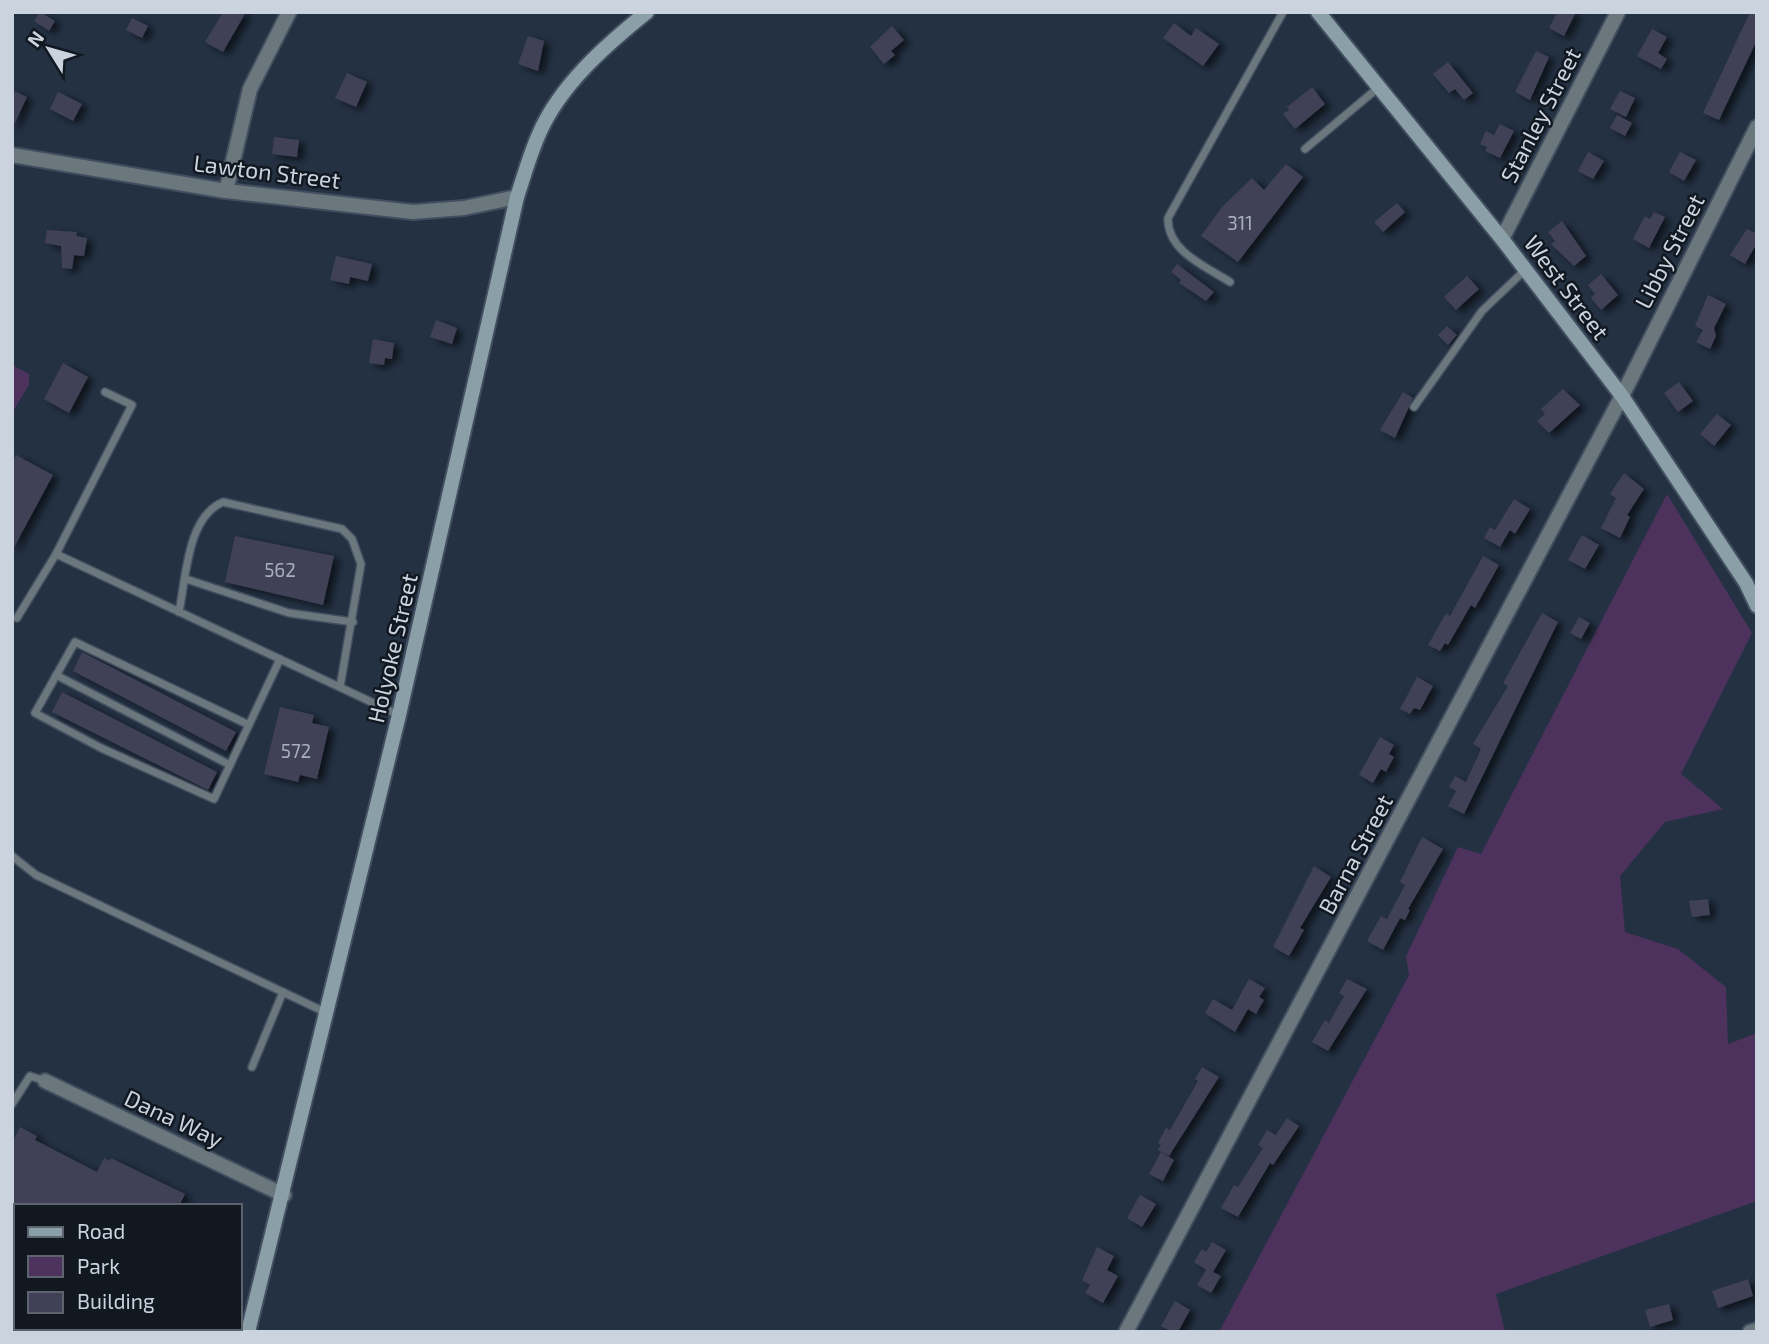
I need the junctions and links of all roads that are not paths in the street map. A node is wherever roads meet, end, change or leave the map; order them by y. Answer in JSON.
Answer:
{"nodes":[{"id":1,"x":289,"y":12,"type":"edge"},
{"id":2,"x":647,"y":12,"type":"edge"},
{"id":3,"x":1283,"y":12,"type":"edge"},
{"id":4,"x":1318,"y":12,"type":"edge"},
{"id":5,"x":1618,"y":12,"type":"edge"},
{"id":6,"x":1379,"y":87,"type":"junction"},
{"id":7,"x":1757,"y":127,"type":"edge"},
{"id":8,"x":1305,"y":149,"type":"dead end"},
{"id":9,"x":12,"y":155,"type":"edge"},
{"id":10,"x":226,"y":191,"type":"junction"},
{"id":11,"x":517,"y":197,"type":"junction"},
{"id":12,"x":1502,"y":239,"type":"junction"},
{"id":13,"x":1525,"y":270,"type":"junction"},
{"id":14,"x":1230,"y":282,"type":"dead end"},
{"id":15,"x":106,"y":392,"type":"dead end"},
{"id":16,"x":1622,"y":396,"type":"junction"},
{"id":17,"x":1414,"y":407,"type":"dead end"},
{"id":18,"x":56,"y":554,"type":"junction"},
{"id":19,"x":186,"y":579,"type":"junction"},
{"id":20,"x":1757,"y":606,"type":"edge"},
{"id":21,"x":179,"y":612,"type":"junction"},
{"id":22,"x":17,"y":618,"type":"dead end"},
{"id":23,"x":353,"y":622,"type":"junction"},
{"id":24,"x":280,"y":659,"type":"junction"},
{"id":25,"x":56,"y":675,"type":"junction"},
{"id":26,"x":340,"y":687,"type":"junction"},
{"id":27,"x":399,"y":715,"type":"junction"},
{"id":28,"x":249,"y":725,"type":"junction"},
{"id":29,"x":230,"y":765,"type":"junction"},
{"id":30,"x":12,"y":856,"type":"edge"},
{"id":31,"x":282,"y":992,"type":"junction"},
{"id":32,"x":328,"y":1014,"type":"junction"},
{"id":33,"x":252,"y":1067,"type":"dead end"},
{"id":34,"x":45,"y":1081,"type":"joint"},
{"id":35,"x":12,"y":1104,"type":"edge"},
{"id":36,"x":284,"y":1195,"type":"junction"},
{"id":37,"x":1757,"y":1330,"type":"edge"},
{"id":38,"x":248,"y":1332,"type":"edge"},
{"id":39,"x":1126,"y":1332,"type":"edge"},
{"id":40,"x":1750,"y":1332,"type":"edge"}],
"edges":[{"from":1,"to":10,"type":"street"},
{"from":2,"to":11,"type":"main road","name":"Holyoke Street"},
{"from":3,"to":14,"type":"lane"},
{"from":4,"to":6,"type":"main road","name":"West Street"},
{"from":5,"to":12,"type":"street","name":"Stanley Street"},
{"from":6,"to":8,"type":"lane"},
{"from":6,"to":12,"type":"main road","name":"West Street"},
{"from":7,"to":16,"type":"street","name":"Libby Street"},
{"from":9,"to":10,"type":"street","name":"Lawton Street"},
{"from":10,"to":11,"type":"street","name":"Lawton Street"},
{"from":11,"to":27,"type":"main road","name":"Holyoke Street"},
{"from":12,"to":13,"type":"main road","name":"West Street"},
{"from":13,"to":16,"type":"main road","name":"West Street"},
{"from":13,"to":17,"type":"lane"},
{"from":15,"to":18,"type":"lane"},
{"from":16,"to":20,"type":"main road","name":"West Street"},
{"from":16,"to":39,"type":"street","name":"Barna Street"},
{"from":18,"to":21,"type":"lane"},
{"from":18,"to":22,"type":"lane"},
{"from":19,"to":21,"type":"lane"},
{"from":19,"to":23,"type":"lane"},
{"from":19,"to":23,"type":"lane"},
{"from":21,"to":24,"type":"lane"},
{"from":23,"to":26,"type":"lane"},
{"from":24,"to":26,"type":"lane"},
{"from":24,"to":28,"type":"lane"},
{"from":25,"to":28,"type":"lane"},
{"from":25,"to":29,"type":"lane"},
{"from":25,"to":29,"type":"lane"},
{"from":26,"to":27,"type":"lane"},
{"from":27,"to":32,"type":"main road","name":"Holyoke Street"},
{"from":28,"to":29,"type":"lane"},
{"from":30,"to":31,"type":"lane"},
{"from":31,"to":32,"type":"lane"},
{"from":31,"to":33,"type":"lane"},
{"from":32,"to":36,"type":"main road","name":"Holyoke Street"},
{"from":34,"to":35,"type":"lane"},
{"from":34,"to":36,"type":"street","name":"Dana Way"},
{"from":36,"to":38,"type":"main road","name":"Holyoke Street"},
{"from":37,"to":40,"type":"street"}]}
